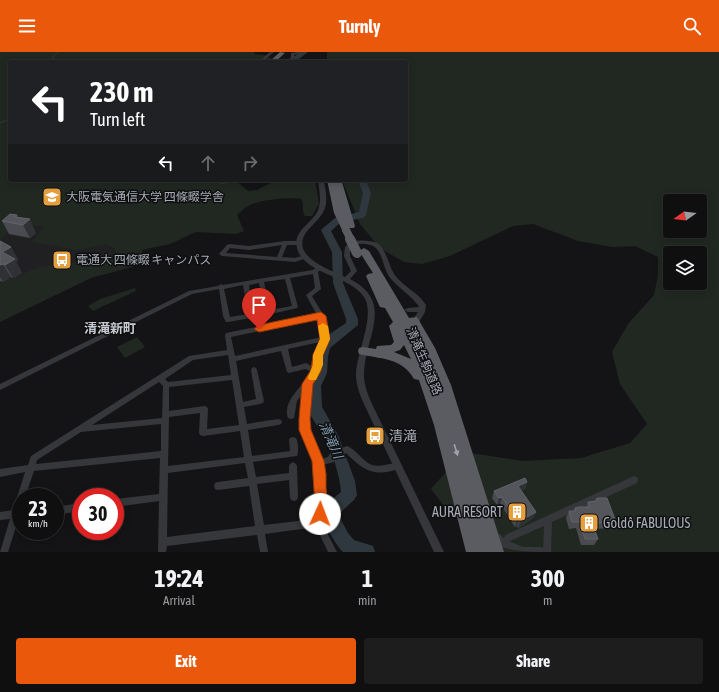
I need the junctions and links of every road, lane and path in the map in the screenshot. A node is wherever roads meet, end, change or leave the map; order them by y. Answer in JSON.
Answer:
{"nodes":[{"id":1,"x":272,"y":52,"type":"edge"},
{"id":2,"x":284,"y":52,"type":"edge"},
{"id":3,"x":303,"y":52,"type":"edge"},
{"id":4,"x":262,"y":60,"type":"edge"},
{"id":5,"x":274,"y":60,"type":"edge"},
{"id":6,"x":278,"y":60,"type":"edge"},
{"id":7,"x":290,"y":60,"type":"edge"},
{"id":8,"x":215,"y":182,"type":"edge"},
{"id":9,"x":234,"y":182,"type":"edge"},
{"id":10,"x":321,"y":182,"type":"edge"},
{"id":11,"x":331,"y":182,"type":"edge"},
{"id":12,"x":337,"y":182,"type":"edge"},
{"id":13,"x":349,"y":230,"type":"junction"},
{"id":14,"x":285,"y":243,"type":"junction"},
{"id":15,"x":300,"y":243,"type":"junction"},
{"id":16,"x":363,"y":254,"type":"junction"},
{"id":17,"x":305,"y":257,"type":"junction"},
{"id":18,"x":279,"y":259,"type":"junction"},
{"id":19,"x":320,"y":270,"type":"junction"},
{"id":20,"x":287,"y":276,"type":"junction"},
{"id":21,"x":371,"y":276,"type":"junction"},
{"id":22,"x":345,"y":279,"type":"junction"},
{"id":23,"x":261,"y":280,"type":"junction"},
{"id":24,"x":246,"y":283,"type":"junction"},
{"id":25,"x":221,"y":286,"type":"junction"},
{"id":26,"x":421,"y":309,"type":"junction"},
{"id":27,"x":408,"y":310,"type":"junction"},
{"id":28,"x":321,"y":316,"type":"junction"},
{"id":29,"x":415,"y":322,"type":"junction"},
{"id":30,"x":325,"y":339,"type":"junction"},
{"id":31,"x":284,"y":348,"type":"junction"},
{"id":32,"x":363,"y":351,"type":"junction"},
{"id":33,"x":231,"y":356,"type":"junction"},
{"id":34,"x":254,"y":370,"type":"dead end"},
{"id":35,"x":316,"y":371,"type":"junction"},
{"id":36,"x":160,"y":378,"type":"junction"},
{"id":37,"x":234,"y":378,"type":"junction"},
{"id":38,"x":307,"y":384,"type":"junction"},
{"id":39,"x":166,"y":385,"type":"junction"},
{"id":40,"x":0,"y":387,"type":"edge"},
{"id":41,"x":240,"y":405,"type":"junction"},
{"id":42,"x":291,"y":416,"type":"dead end"},
{"id":43,"x":165,"y":418,"type":"junction"},
{"id":44,"x":278,"y":422,"type":"dead end"},
{"id":45,"x":244,"y":427,"type":"junction"},
{"id":46,"x":440,"y":428,"type":"junction"},
{"id":47,"x":79,"y":429,"type":"junction"},
{"id":48,"x":293,"y":440,"type":"dead end"},
{"id":49,"x":164,"y":454,"type":"junction"},
{"id":50,"x":249,"y":459,"type":"junction"},
{"id":51,"x":318,"y":463,"type":"junction"},
{"id":52,"x":293,"y":466,"type":"dead end"},
{"id":53,"x":398,"y":466,"type":"junction"},
{"id":54,"x":30,"y":468,"type":"junction"},
{"id":55,"x":164,"y":470,"type":"junction"},
{"id":56,"x":0,"y":473,"type":"edge"},
{"id":57,"x":293,"y":476,"type":"junction"},
{"id":58,"x":634,"y":480,"type":"dead end"},
{"id":59,"x":253,"y":482,"type":"junction"},
{"id":60,"x":218,"y":486,"type":"dead end"},
{"id":61,"x":24,"y":488,"type":"edge"},
{"id":62,"x":164,"y":497,"type":"junction"},
{"id":63,"x":294,"y":497,"type":"dead end"},
{"id":64,"x":124,"y":502,"type":"edge"},
{"id":65,"x":12,"y":515,"type":"edge"},
{"id":66,"x":0,"y":516,"type":"edge"},
{"id":67,"x":548,"y":520,"type":"junction"},
{"id":68,"x":318,"y":523,"type":"junction"},
{"id":69,"x":261,"y":530,"type":"junction"},
{"id":70,"x":12,"y":531,"type":"edge"},
{"id":71,"x":492,"y":534,"type":"junction"},
{"id":72,"x":508,"y":538,"type":"dead end"},
{"id":73,"x":163,"y":542,"type":"junction"},
{"id":74,"x":4,"y":552,"type":"edge"},
{"id":75,"x":162,"y":552,"type":"edge"},
{"id":76,"x":264,"y":552,"type":"edge"},
{"id":77,"x":333,"y":552,"type":"edge"},
{"id":78,"x":439,"y":552,"type":"edge"},
{"id":79,"x":473,"y":552,"type":"edge"},
{"id":80,"x":487,"y":552,"type":"edge"},
{"id":81,"x":497,"y":552,"type":"edge"},
{"id":82,"x":523,"y":552,"type":"edge"},
{"id":83,"x":540,"y":552,"type":"edge"},
{"id":84,"x":547,"y":552,"type":"edge"}],
"edges":[{"from":1,"to":4,"type":"street"},
{"from":2,"to":5,"type":"highway"},
{"from":2,"to":6,"type":"highway"},
{"from":3,"to":7,"type":"street"},
{"from":8,"to":9,"type":"street"},
{"from":10,"to":15,"type":"street"},
{"from":11,"to":13,"type":"highway","name":"清滝生駒道路"},
{"from":12,"to":13,"type":"highway","name":"清滝生駒道路"},
{"from":13,"to":16,"type":"highway","name":"清滝生駒道路","bridge":true},
{"from":14,"to":15,"type":"street"},
{"from":14,"to":18,"type":"street"},
{"from":14,"to":18,"type":"street"},
{"from":15,"to":17,"type":"street"},
{"from":16,"to":21,"type":"highway","name":"清滝生駒道路"},
{"from":16,"to":27,"type":"highway"},
{"from":16,"to":80,"type":"highway","name":"清滝生駒道路","one_way":true},
{"from":17,"to":18,"type":"street"},
{"from":17,"to":19,"type":"street"},
{"from":19,"to":20,"type":"street"},
{"from":19,"to":22,"type":"street"},
{"from":19,"to":28,"type":"street"},
{"from":20,"to":23,"type":"street"},
{"from":20,"to":23,"type":"street"},
{"from":21,"to":32,"type":"highway"},
{"from":21,"to":46,"type":"highway","name":"清滝生駒道路"},
{"from":22,"to":26,"type":"street"},
{"from":22,"to":32,"type":"street"},
{"from":23,"to":24,"type":"street"},
{"from":24,"to":25,"type":"street"},
{"from":24,"to":25,"type":"street"},
{"from":25,"to":40,"type":"street"},
{"from":26,"to":27,"type":"street"},
{"from":26,"to":29,"type":"street"},
{"from":27,"to":29,"type":"highway"},
{"from":28,"to":30,"type":"street"},
{"from":28,"to":33,"type":"street"},
{"from":29,"to":71,"type":"highway"},
{"from":30,"to":31,"type":"street"},
{"from":30,"to":35,"type":"street"},
{"from":31,"to":33,"type":"street"},
{"from":31,"to":35,"type":"street"},
{"from":32,"to":46,"type":"highway"},
{"from":32,"to":53,"type":"street"},
{"from":33,"to":36,"type":"street"},
{"from":33,"to":37,"type":"street"},
{"from":34,"to":41,"type":"street"},
{"from":35,"to":38,"type":"street"},
{"from":36,"to":39,"type":"street"},
{"from":36,"to":47,"type":"street"},
{"from":37,"to":39,"type":"street"},
{"from":37,"to":41,"type":"street"},
{"from":38,"to":42,"type":"street"},
{"from":38,"to":51,"type":"street"},
{"from":39,"to":43,"type":"street"},
{"from":41,"to":45,"type":"street"},
{"from":43,"to":45,"type":"street"},
{"from":43,"to":47,"type":"street"},
{"from":43,"to":49,"type":"street"},
{"from":44,"to":45,"type":"street"},
{"from":45,"to":50,"type":"street"},
{"from":46,"to":79,"type":"highway","name":"清滝生駒道路"},
{"from":47,"to":54,"type":"street"},
{"from":48,"to":50,"type":"street"},
{"from":49,"to":54,"type":"street"},
{"from":49,"to":55,"type":"street"},
{"from":50,"to":55,"type":"street"},
{"from":50,"to":59,"type":"street"},
{"from":51,"to":53,"type":"street"},
{"from":51,"to":68,"type":"street"},
{"from":52,"to":57,"type":"street"},
{"from":53,"to":78,"type":"street"},
{"from":54,"to":56,"type":"street"},
{"from":54,"to":61,"type":"street"},
{"from":55,"to":62,"type":"street"},
{"from":57,"to":59,"type":"street"},
{"from":57,"to":63,"type":"street"},
{"from":58,"to":67,"type":"street"},
{"from":59,"to":60,"type":"street"},
{"from":59,"to":69,"type":"street"},
{"from":62,"to":64,"type":"street"},
{"from":62,"to":73,"type":"street"},
{"from":65,"to":66,"type":"street"},
{"from":67,"to":72,"type":"street"},
{"from":67,"to":84,"type":"street"},
{"from":68,"to":69,"type":"street"},
{"from":68,"to":77,"type":"street"},
{"from":69,"to":73,"type":"street"},
{"from":69,"to":76,"type":"street"},
{"from":70,"to":74,"type":"street"},
{"from":71,"to":81,"type":"highway"},
{"from":71,"to":82,"type":"street"},
{"from":73,"to":75,"type":"street"},
{"from":82,"to":83,"type":"street"}]}
